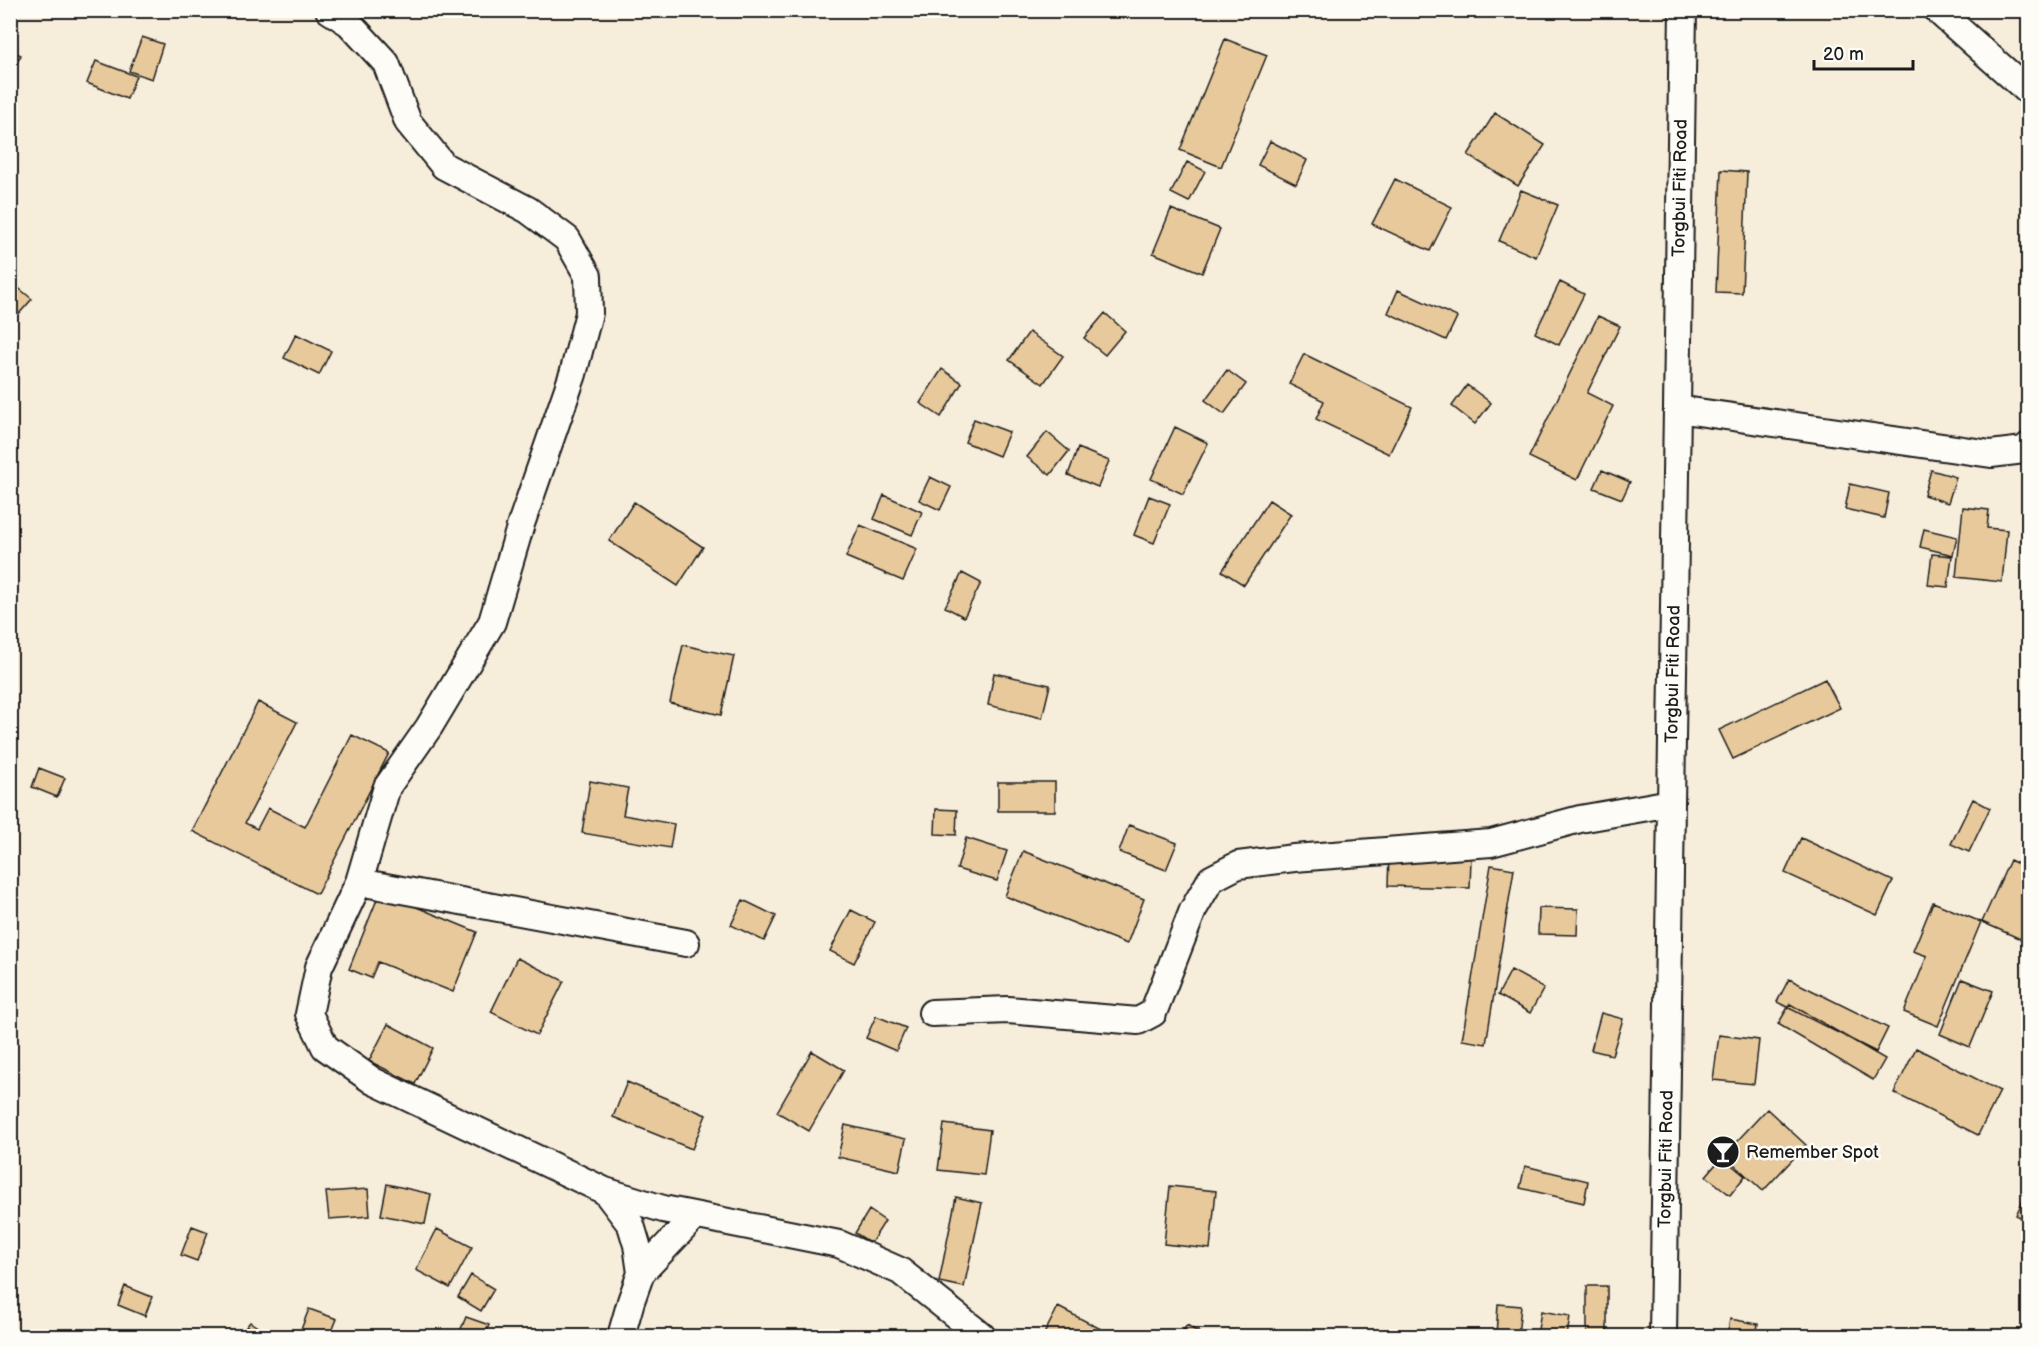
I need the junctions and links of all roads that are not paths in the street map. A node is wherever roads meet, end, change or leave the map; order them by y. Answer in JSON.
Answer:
{"nodes":[{"id":1,"x":329,"y":10,"type":"edge"},
{"id":2,"x":1683,"y":10,"type":"edge"},
{"id":3,"x":1937,"y":10,"type":"edge"},
{"id":4,"x":2028,"y":91,"type":"edge"},
{"id":5,"x":1677,"y":409,"type":"junction"},
{"id":6,"x":2028,"y":446,"type":"edge"},
{"id":7,"x":1671,"y":803,"type":"junction"},
{"id":8,"x":359,"y":882,"type":"junction"},
{"id":9,"x":686,"y":943,"type":"dead end"},
{"id":10,"x":932,"y":1013,"type":"dead end"},
{"id":11,"x":605,"y":1191,"type":"junction"},
{"id":12,"x":695,"y":1216,"type":"junction"},
{"id":13,"x":641,"y":1273,"type":"junction"},
{"id":14,"x":621,"y":1336,"type":"edge"},
{"id":15,"x":982,"y":1336,"type":"edge"},
{"id":16,"x":1663,"y":1336,"type":"edge"}],
"edges":[{"from":1,"to":8,"type":"street"},
{"from":2,"to":5,"type":"street","name":"Torgbui Fiti Road"},
{"from":3,"to":4,"type":"street"},
{"from":5,"to":6,"type":"street"},
{"from":5,"to":7,"type":"street","name":"Torgbui Fiti Road"},
{"from":7,"to":10,"type":"street"},
{"from":7,"to":16,"type":"street","name":"Torgbui Fiti Road"},
{"from":8,"to":9,"type":"street"},
{"from":8,"to":11,"type":"street"},
{"from":11,"to":12,"type":"street"},
{"from":11,"to":13,"type":"street"},
{"from":12,"to":13,"type":"street"},
{"from":12,"to":15,"type":"street"},
{"from":13,"to":14,"type":"street"}]}
